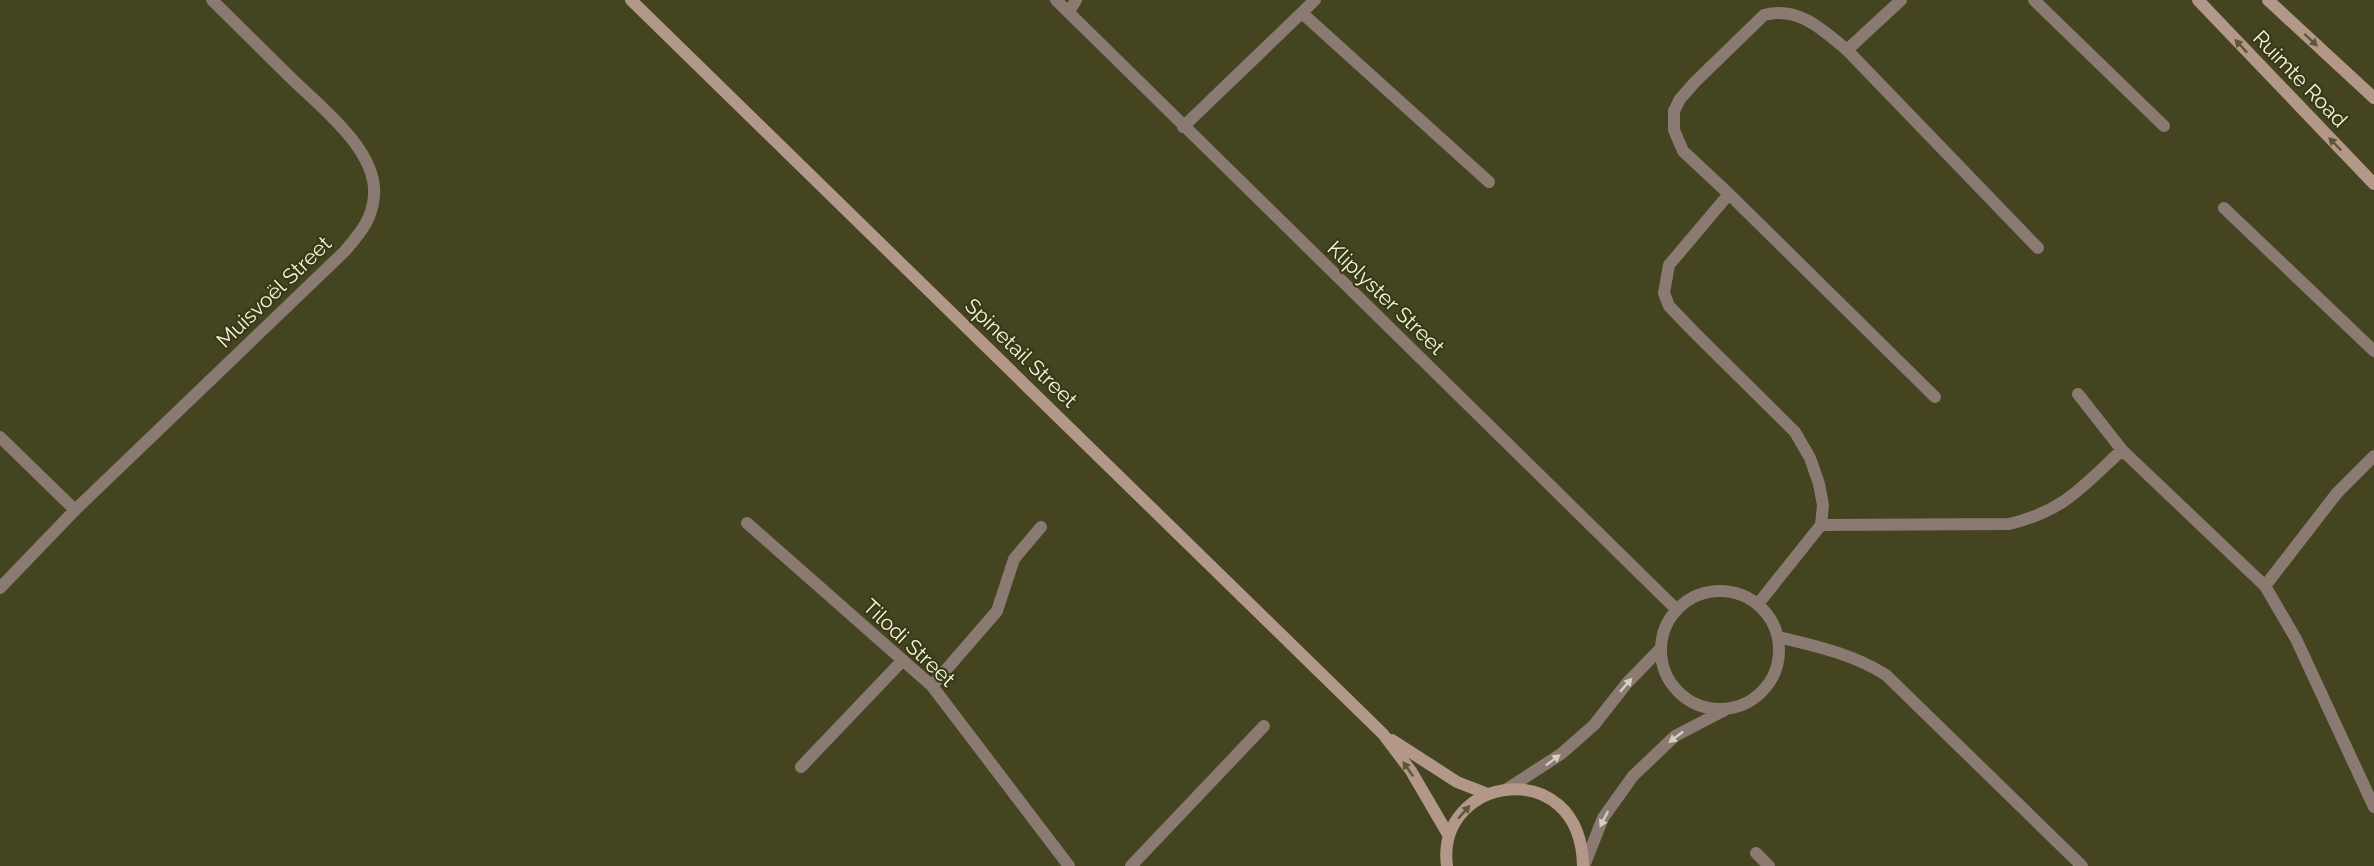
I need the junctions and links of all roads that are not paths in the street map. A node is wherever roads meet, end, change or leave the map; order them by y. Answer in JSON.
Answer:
{"nodes":[{"id":1,"x":212,"y":0,"type":"edge"},
{"id":2,"x":631,"y":0,"type":"edge"},
{"id":3,"x":1056,"y":0,"type":"edge"},
{"id":4,"x":1076,"y":0,"type":"edge"},
{"id":5,"x":1315,"y":0,"type":"edge"},
{"id":6,"x":1901,"y":0,"type":"edge"},
{"id":7,"x":2034,"y":0,"type":"edge"},
{"id":8,"x":2198,"y":0,"type":"edge"},
{"id":9,"x":2268,"y":0,"type":"edge"},
{"id":10,"x":1069,"y":12,"type":"junction"},
{"id":11,"x":1302,"y":13,"type":"junction"},
{"id":12,"x":1847,"y":50,"type":"junction"},
{"id":13,"x":2374,"y":98,"type":"edge"},
{"id":14,"x":2164,"y":126,"type":"dead end"},
{"id":15,"x":1183,"y":127,"type":"junction"},
{"id":16,"x":1490,"y":182,"type":"dead end"},
{"id":17,"x":2374,"y":184,"type":"edge"},
{"id":18,"x":1729,"y":194,"type":"junction"},
{"id":19,"x":2224,"y":208,"type":"dead end"},
{"id":20,"x":2038,"y":248,"type":"dead end"},
{"id":21,"x":2374,"y":351,"type":"edge"},
{"id":22,"x":2078,"y":394,"type":"dead end"},
{"id":23,"x":1935,"y":397,"type":"dead end"},
{"id":24,"x":0,"y":437,"type":"edge"},
{"id":25,"x":2122,"y":450,"type":"junction"},
{"id":26,"x":2374,"y":456,"type":"edge"},
{"id":27,"x":75,"y":510,"type":"junction"},
{"id":28,"x":747,"y":523,"type":"dead end"},
{"id":29,"x":1821,"y":525,"type":"junction"},
{"id":30,"x":1041,"y":527,"type":"dead end"},
{"id":31,"x":2265,"y":586,"type":"junction"},
{"id":32,"x":0,"y":588,"type":"edge"},
{"id":33,"x":1758,"y":604,"type":"junction"},
{"id":34,"x":1677,"y":610,"type":"junction"},
{"id":35,"x":1778,"y":636,"type":"junction"},
{"id":36,"x":1661,"y":648,"type":"junction"},
{"id":37,"x":903,"y":660,"type":"junction"},
{"id":38,"x":932,"y":686,"type":"junction"},
{"id":39,"x":1727,"y":709,"type":"junction"},
{"id":40,"x":1264,"y":726,"type":"dead end"},
{"id":41,"x":1383,"y":734,"type":"junction"},
{"id":42,"x":801,"y":767,"type":"dead end"},
{"id":43,"x":1508,"y":789,"type":"junction"},
{"id":44,"x":1488,"y":794,"type":"junction"},
{"id":45,"x":2374,"y":807,"type":"edge"},
{"id":46,"x":1449,"y":836,"type":"junction"},
{"id":47,"x":1756,"y":853,"type":"dead end"},
{"id":48,"x":1069,"y":866,"type":"edge"},
{"id":49,"x":1131,"y":866,"type":"edge"},
{"id":50,"x":1447,"y":866,"type":"edge"},
{"id":51,"x":1583,"y":866,"type":"edge"},
{"id":52,"x":1769,"y":866,"type":"edge"},
{"id":53,"x":2082,"y":866,"type":"edge"}],
"edges":[{"from":1,"to":27,"type":"street","name":"Muisvoël Street"},
{"from":2,"to":41,"type":"street","name":"Spinetail Street"},
{"from":3,"to":10,"type":"street","name":"Kliplyster Street"},
{"from":4,"to":10,"type":"street"},
{"from":5,"to":11,"type":"street"},
{"from":6,"to":12,"type":"street"},
{"from":7,"to":14,"type":"street"},
{"from":17,"to":8,"type":"street","name":"Ruimte Road","one_way":true},
{"from":9,"to":13,"type":"street","name":"Ruimte Road","one_way":true},
{"from":10,"to":15,"type":"street","name":"Kliplyster Street"},
{"from":11,"to":15,"type":"street"},
{"from":11,"to":16,"type":"street"},
{"from":12,"to":18,"type":"street"},
{"from":12,"to":20,"type":"street"},
{"from":15,"to":34,"type":"street","name":"Kliplyster Street"},
{"from":18,"to":23,"type":"street"},
{"from":18,"to":29,"type":"street"},
{"from":19,"to":21,"type":"street"},
{"from":22,"to":25,"type":"street"},
{"from":24,"to":27,"type":"street"},
{"from":25,"to":29,"type":"street"},
{"from":25,"to":31,"type":"street"},
{"from":26,"to":31,"type":"street"},
{"from":27,"to":32,"type":"street","name":"Muisvoël Street"},
{"from":28,"to":37,"type":"street","name":"Tilodi Street"},
{"from":29,"to":33,"type":"street"},
{"from":30,"to":38,"type":"street"},
{"from":31,"to":45,"type":"street"},
{"from":33,"to":34,"type":"street"},
{"from":33,"to":35,"type":"street"},
{"from":34,"to":36,"type":"street"},
{"from":35,"to":39,"type":"street"},
{"from":35,"to":53,"type":"street"},
{"from":36,"to":39,"type":"street"},
{"from":43,"to":36,"type":"street","one_way":true},
{"from":37,"to":38,"type":"street","name":"Tilodi Street"},
{"from":37,"to":42,"type":"street"},
{"from":38,"to":48,"type":"street","name":"Tilodi Street"},
{"from":39,"to":51,"type":"street","one_way":true},
{"from":40,"to":49,"type":"street"},
{"from":41,"to":44,"type":"street","name":"Spinetail Street"},
{"from":46,"to":41,"type":"street","name":"Spinetail Street","one_way":true},
{"from":43,"to":44,"type":"street"},
{"from":43,"to":51,"type":"street"},
{"from":46,"to":44,"type":"street","one_way":true},
{"from":46,"to":50,"type":"street"},
{"from":47,"to":52,"type":"street"}]}
